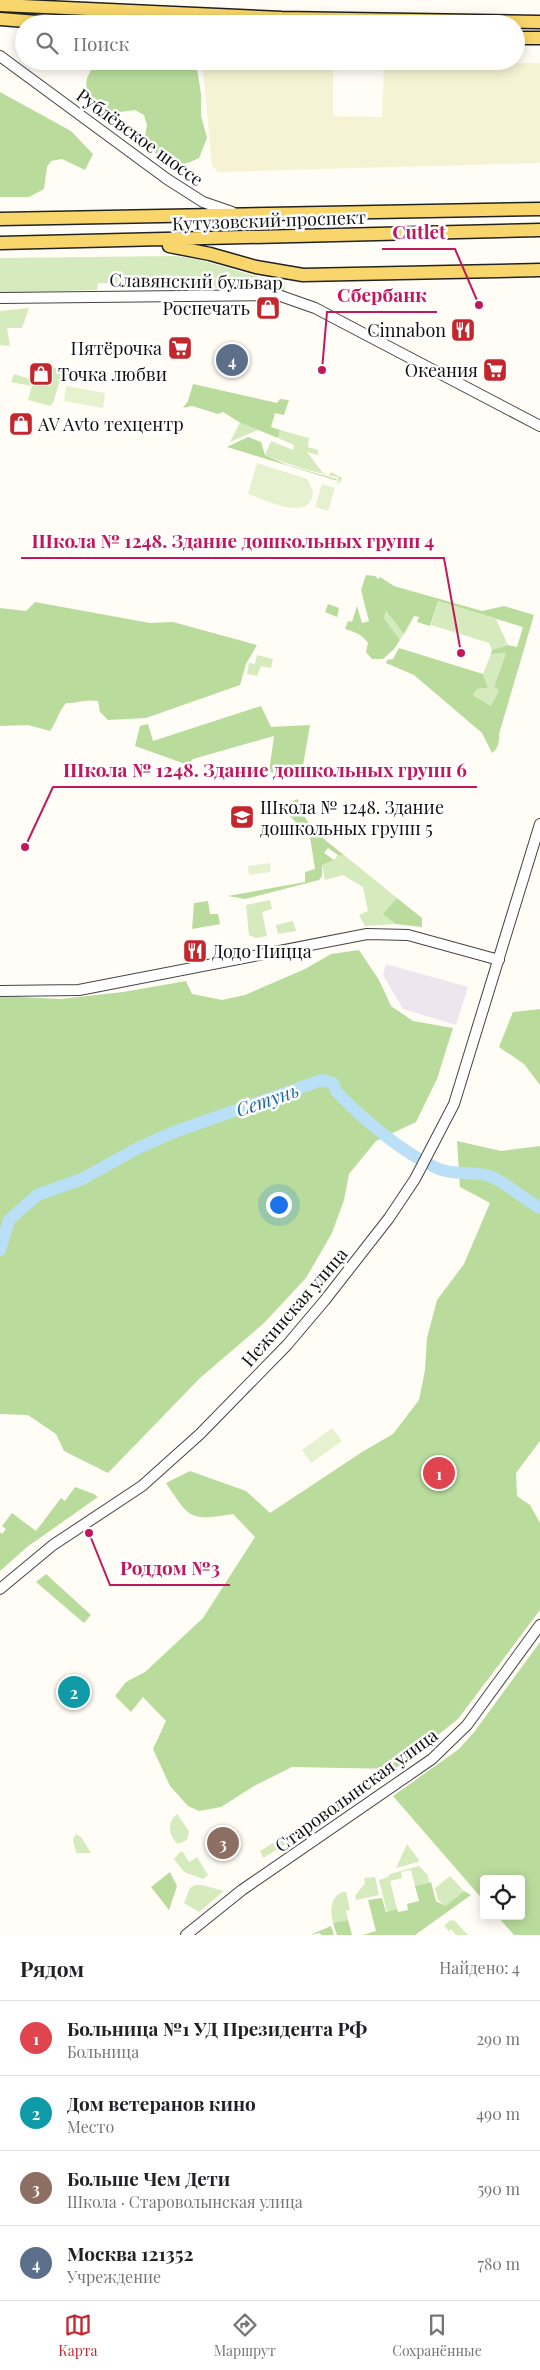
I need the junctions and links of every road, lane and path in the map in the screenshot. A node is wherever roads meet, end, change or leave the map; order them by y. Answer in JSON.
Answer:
{"nodes":[{"id":1,"x":0,"y":5,"type":"edge"},
{"id":2,"x":217,"y":15,"type":"edge"},
{"id":3,"x":0,"y":19,"type":"edge"},
{"id":4,"x":15,"y":20,"type":"edge"},
{"id":5,"x":525,"y":22,"type":"edge"},
{"id":6,"x":540,"y":22,"type":"edge"},
{"id":7,"x":525,"y":38,"type":"edge"},
{"id":8,"x":540,"y":38,"type":"edge"},
{"id":9,"x":0,"y":56,"type":"edge"},
{"id":10,"x":15,"y":67,"type":"edge"},
{"id":11,"x":19,"y":70,"type":"edge"},
{"id":12,"x":540,"y":209,"type":"edge"},
{"id":13,"x":242,"y":215,"type":"junction"},
{"id":14,"x":0,"y":219,"type":"edge"},
{"id":15,"x":540,"y":230,"type":"edge"},
{"id":16,"x":147,"y":241,"type":"junction"},
{"id":17,"x":0,"y":243,"type":"edge"},
{"id":18,"x":540,"y":270,"type":"edge"},
{"id":19,"x":0,"y":298,"type":"edge"},
{"id":20,"x":540,"y":426,"type":"edge"},
{"id":21,"x":540,"y":824,"type":"edge"},
{"id":22,"x":499,"y":960,"type":"junction"},
{"id":23,"x":0,"y":991,"type":"edge"},
{"id":24,"x":0,"y":1590,"type":"edge"},
{"id":25,"x":540,"y":1626,"type":"edge"},
{"id":26,"x":186,"y":1935,"type":"edge"}],
"edges":[{"from":1,"to":2,"type":"main road"},
{"from":3,"to":4,"type":"main road"},
{"from":5,"to":6,"type":"main road"},
{"from":7,"to":8,"type":"main road"},
{"from":9,"to":10,"type":"street","name":"Рублёвское шоссе"},
{"from":11,"to":13,"type":"street","name":"Рублёвское шоссе"},
{"from":12,"to":13,"type":"main road","name":"Кутузовский проспект"},
{"from":13,"to":14,"type":"main road","name":"Кутузовский проспект"},
{"from":15,"to":16,"type":"main road","name":"Кутузовский проспект"},
{"from":16,"to":17,"type":"main road","name":"Кутузовский проспект"},
{"from":16,"to":18,"type":"main road"},
{"from":19,"to":20,"type":"street","name":"Славянский бульвар"},
{"from":21,"to":22,"type":"street","name":"Нежинская улица"},
{"from":22,"to":23,"type":"street"},
{"from":22,"to":24,"type":"street","name":"Нежинская улица"},
{"from":25,"to":26,"type":"street","name":"Староволынская улица"}]}
